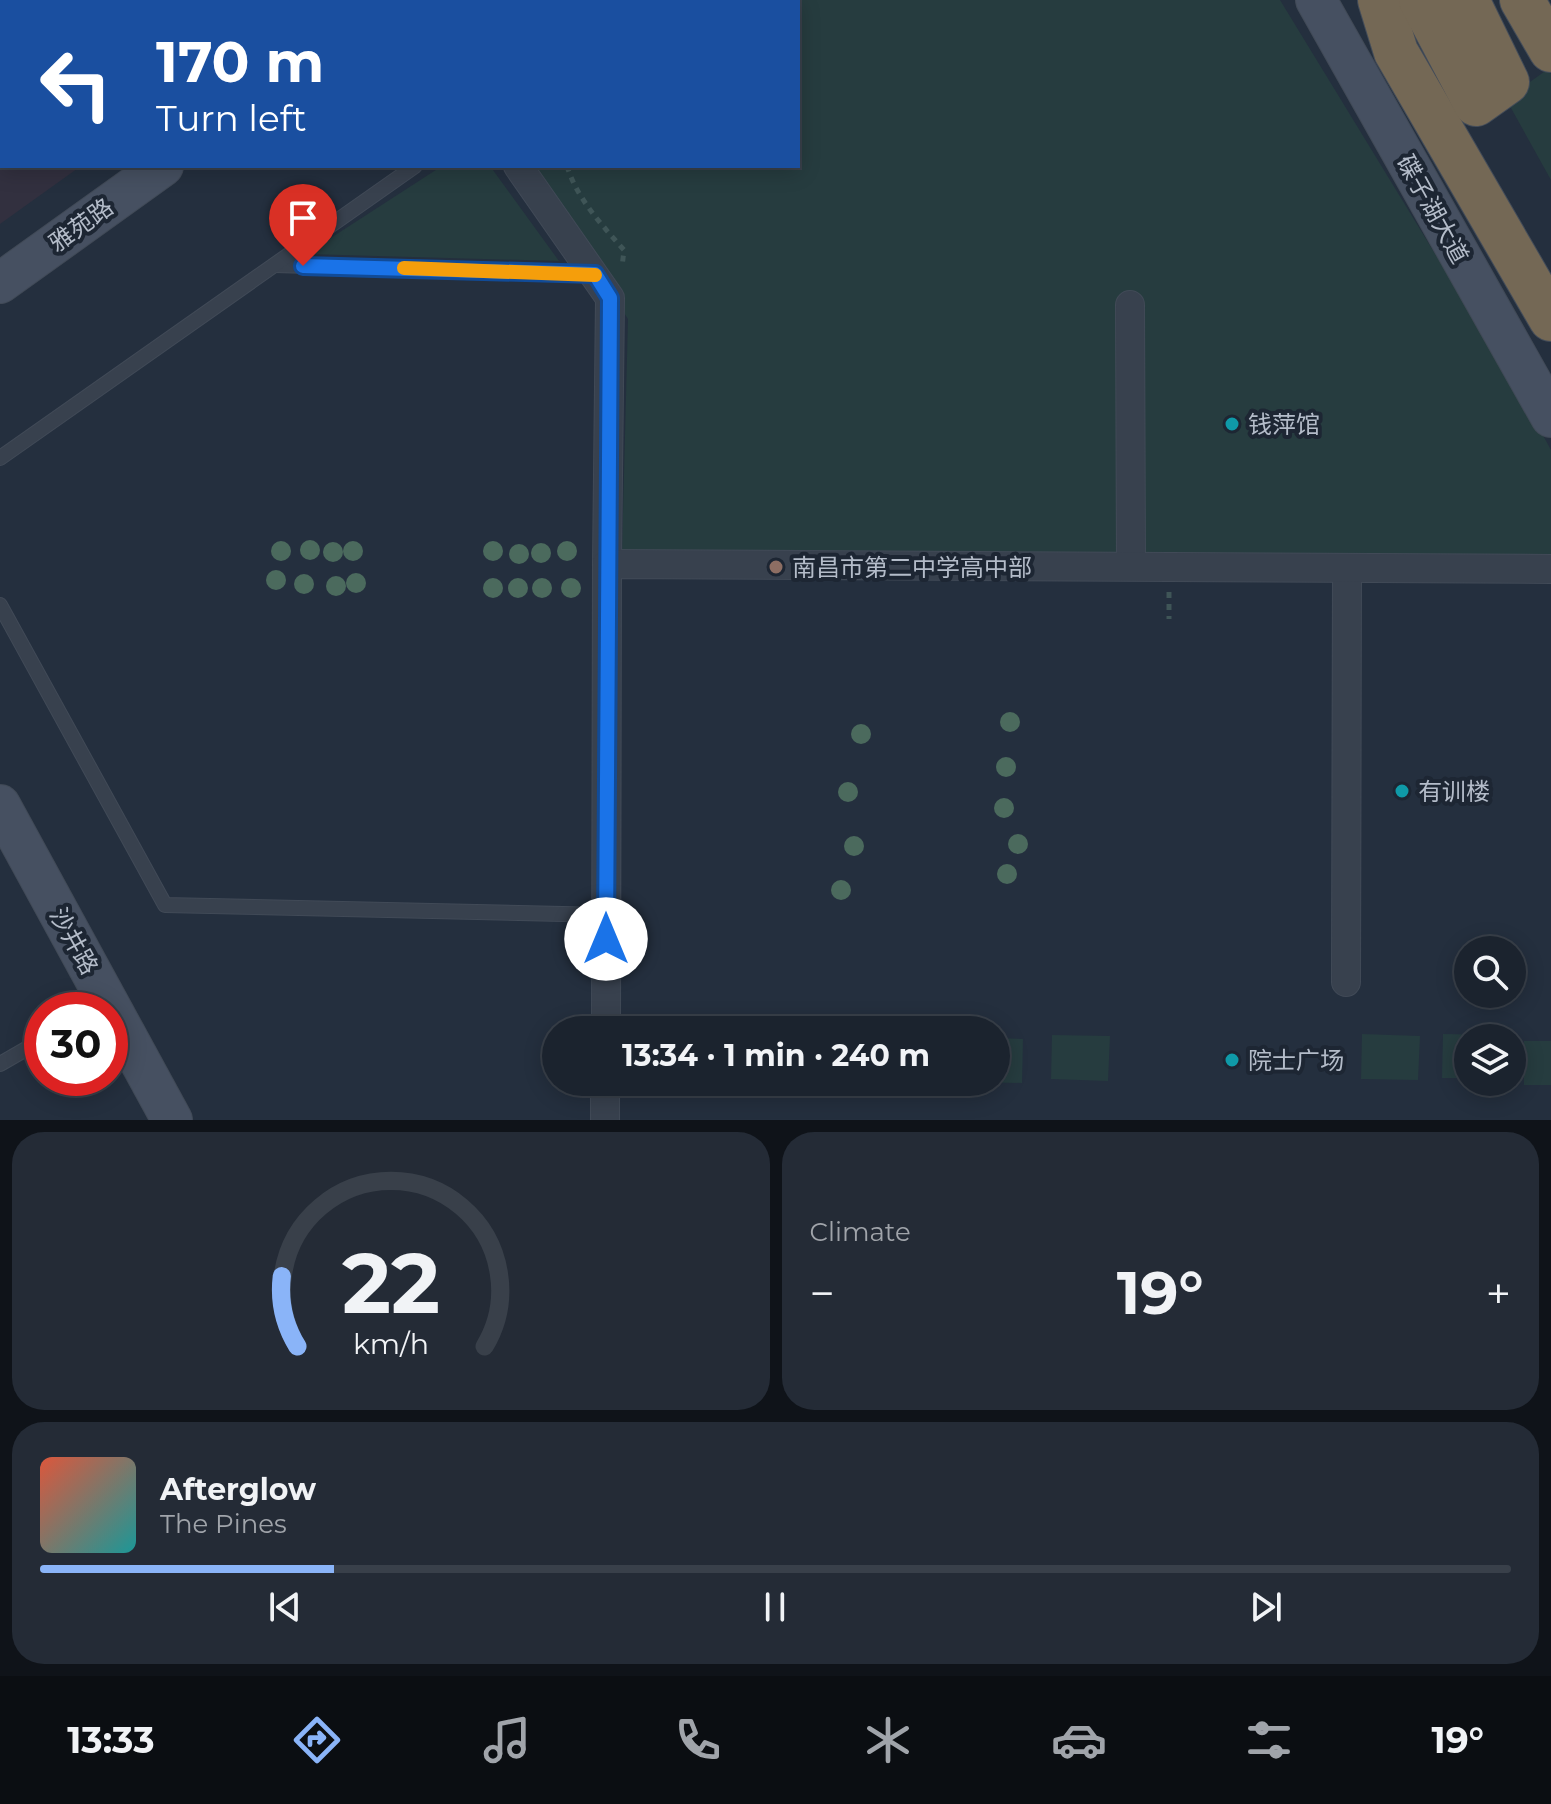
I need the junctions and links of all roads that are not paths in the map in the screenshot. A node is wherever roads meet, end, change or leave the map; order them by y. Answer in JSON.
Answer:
{"nodes":[{"id":1,"x":1316,"y":0,"type":"edge"},
{"id":2,"x":1380,"y":0,"type":"edge"},
{"id":3,"x":1421,"y":0,"type":"edge"},
{"id":4,"x":1467,"y":0,"type":"edge"},
{"id":5,"x":1522,"y":0,"type":"edge"},
{"id":6,"x":1551,"y":50,"type":"edge"},
{"id":7,"x":160,"y":168,"type":"edge"},
{"id":8,"x":412,"y":168,"type":"edge"},
{"id":9,"x":519,"y":168,"type":"edge"},
{"id":10,"x":274,"y":265,"type":"junction"},
{"id":11,"x":595,"y":274,"type":"junction"},
{"id":12,"x":0,"y":283,"type":"edge"},
{"id":13,"x":1130,"y":305,"type":"dead end"},
{"id":14,"x":1551,"y":319,"type":"edge"},
{"id":15,"x":1551,"y":417,"type":"edge"},
{"id":16,"x":0,"y":458,"type":"edge"},
{"id":17,"x":607,"y":564,"type":"junction"},
{"id":18,"x":1131,"y":566,"type":"junction"},
{"id":19,"x":1347,"y":568,"type":"junction"},
{"id":20,"x":1551,"y":569,"type":"edge"},
{"id":21,"x":0,"y":605,"type":"edge"},
{"id":22,"x":0,"y":805,"type":"edge"},
{"id":23,"x":607,"y":915,"type":"junction"},
{"id":24,"x":1346,"y":982,"type":"dead end"},
{"id":25,"x":606,"y":1016,"type":"edge"},
{"id":26,"x":24,"y":1050,"type":"edge"},
{"id":27,"x":0,"y":1064,"type":"edge"},
{"id":28,"x":605,"y":1096,"type":"edge"},
{"id":29,"x":172,"y":1120,"type":"edge"},
{"id":30,"x":605,"y":1120,"type":"edge"}],
"edges":[{"from":1,"to":15,"type":"street","name":"碟子湖大道"},
{"from":2,"to":14,"type":"highway"},
{"from":3,"to":4,"type":"highway"},
{"from":5,"to":6,"type":"highway"},
{"from":7,"to":12,"type":"street","name":"雅苑路"},
{"from":8,"to":10,"type":"lane"},
{"from":9,"to":11,"type":"street"},
{"from":10,"to":11,"type":"lane"},
{"from":10,"to":16,"type":"lane"},
{"from":11,"to":17,"type":"street"},
{"from":13,"to":18,"type":"street"},
{"from":17,"to":18,"type":"street"},
{"from":17,"to":23,"type":"street"},
{"from":18,"to":19,"type":"street"},
{"from":19,"to":20,"type":"street"},
{"from":19,"to":24,"type":"street"},
{"from":21,"to":23,"type":"lane"},
{"from":22,"to":29,"type":"street","name":"沙井路"},
{"from":23,"to":25,"type":"street"},
{"from":26,"to":27,"type":"lane"},
{"from":28,"to":30,"type":"street"}]}
